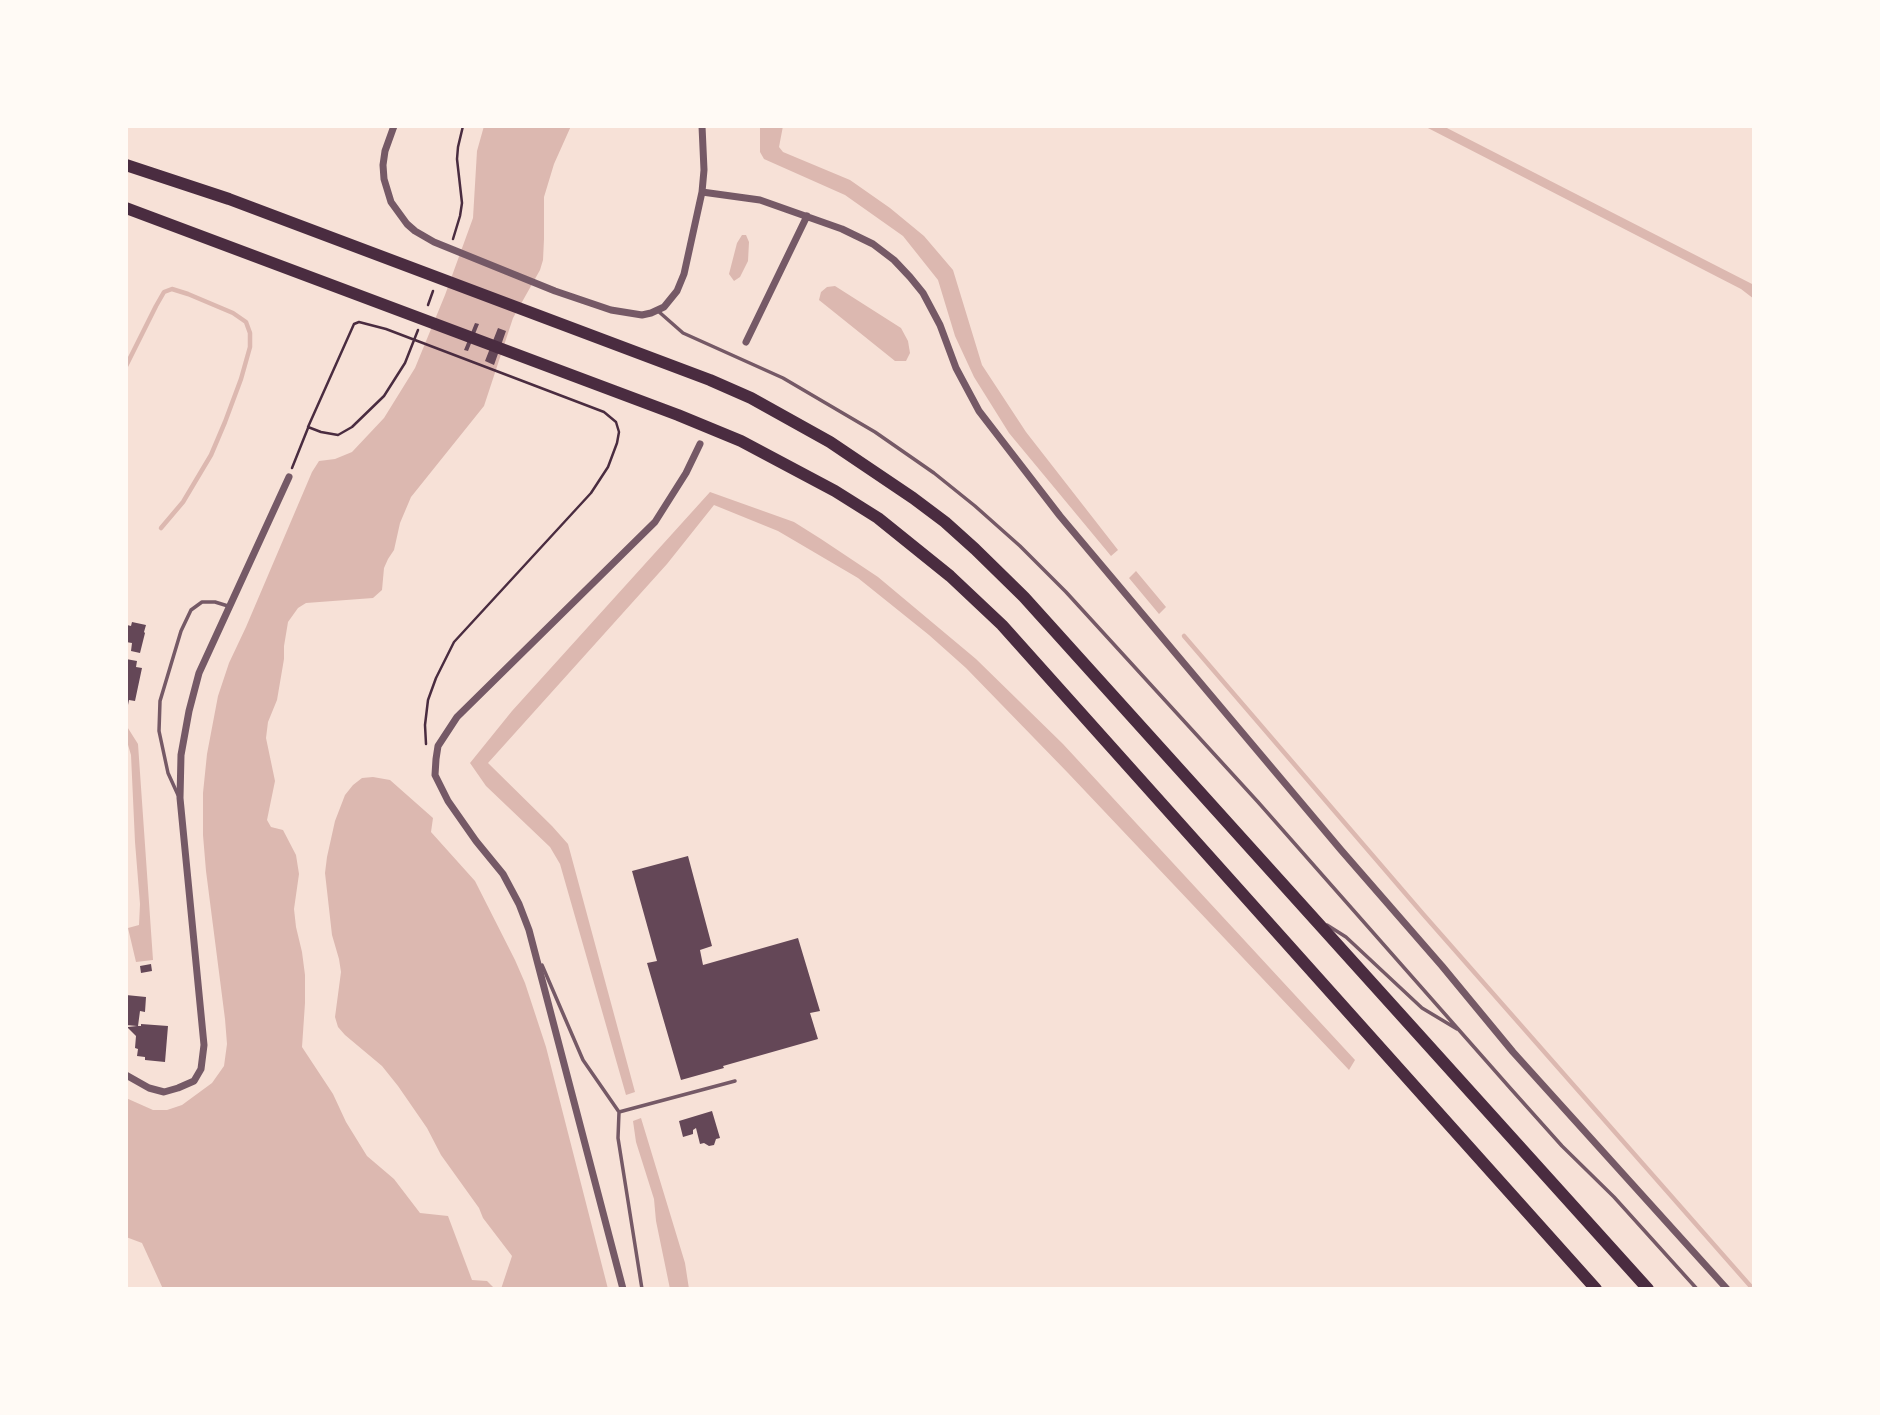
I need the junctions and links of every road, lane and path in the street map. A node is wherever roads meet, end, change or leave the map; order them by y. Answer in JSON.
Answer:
{"nodes":[{"id":1,"x":394,"y":126,"type":"edge"},
{"id":2,"x":702,"y":126,"type":"edge"},
{"id":3,"x":126,"y":165,"type":"edge"},
{"id":4,"x":702,"y":192,"type":"junction"},
{"id":5,"x":126,"y":208,"type":"edge"},
{"id":6,"x":807,"y":216,"type":"junction"},
{"id":7,"x":658,"y":310,"type":"junction"},
{"id":8,"x":386,"y":329,"type":"dead end"},
{"id":9,"x":746,"y":342,"type":"dead end"},
{"id":10,"x":308,"y":427,"type":"dead end"},
{"id":11,"x":699,"y":444,"type":"dead end"},
{"id":12,"x":289,"y":477,"type":"joint"},
{"id":13,"x":230,"y":607,"type":"junction"},
{"id":14,"x":426,"y":746,"type":"dead end"},
{"id":15,"x":180,"y":798,"type":"junction"},
{"id":16,"x":1313,"y":916,"type":"junction"},
{"id":17,"x":537,"y":954,"type":"junction"},
{"id":18,"x":1461,"y":1032,"type":"junction"},
{"id":19,"x":126,"y":1075,"type":"edge"},
{"id":20,"x":735,"y":1081,"type":"dead end"},
{"id":21,"x":619,"y":1112,"type":"junction"},
{"id":22,"x":623,"y":1289,"type":"edge"},
{"id":23,"x":642,"y":1289,"type":"edge"},
{"id":24,"x":1596,"y":1289,"type":"edge"},
{"id":25,"x":1648,"y":1289,"type":"edge"},
{"id":26,"x":1697,"y":1289,"type":"edge"},
{"id":27,"x":1727,"y":1289,"type":"edge"}],
"edges":[{"from":1,"to":7,"type":"street"},
{"from":2,"to":4,"type":"street"},
{"from":3,"to":16,"type":"highway"},
{"from":4,"to":6,"type":"street"},
{"from":4,"to":7,"type":"street"},
{"from":5,"to":24,"type":"highway"},
{"from":6,"to":9,"type":"street"},
{"from":6,"to":27,"type":"street"},
{"from":7,"to":18,"type":"lane"},
{"from":8,"to":14,"type":"path"},
{"from":10,"to":12,"type":"path"},
{"from":11,"to":17,"type":"street"},
{"from":12,"to":13,"type":"street"},
{"from":13,"to":15,"type":"street"},
{"from":13,"to":15,"type":"lane"},
{"from":15,"to":19,"type":"street"},
{"from":16,"to":18,"type":"lane"},
{"from":16,"to":25,"type":"highway"},
{"from":17,"to":21,"type":"lane"},
{"from":17,"to":22,"type":"street"},
{"from":18,"to":26,"type":"lane"},
{"from":20,"to":21,"type":"lane"},
{"from":21,"to":23,"type":"lane"}]}
